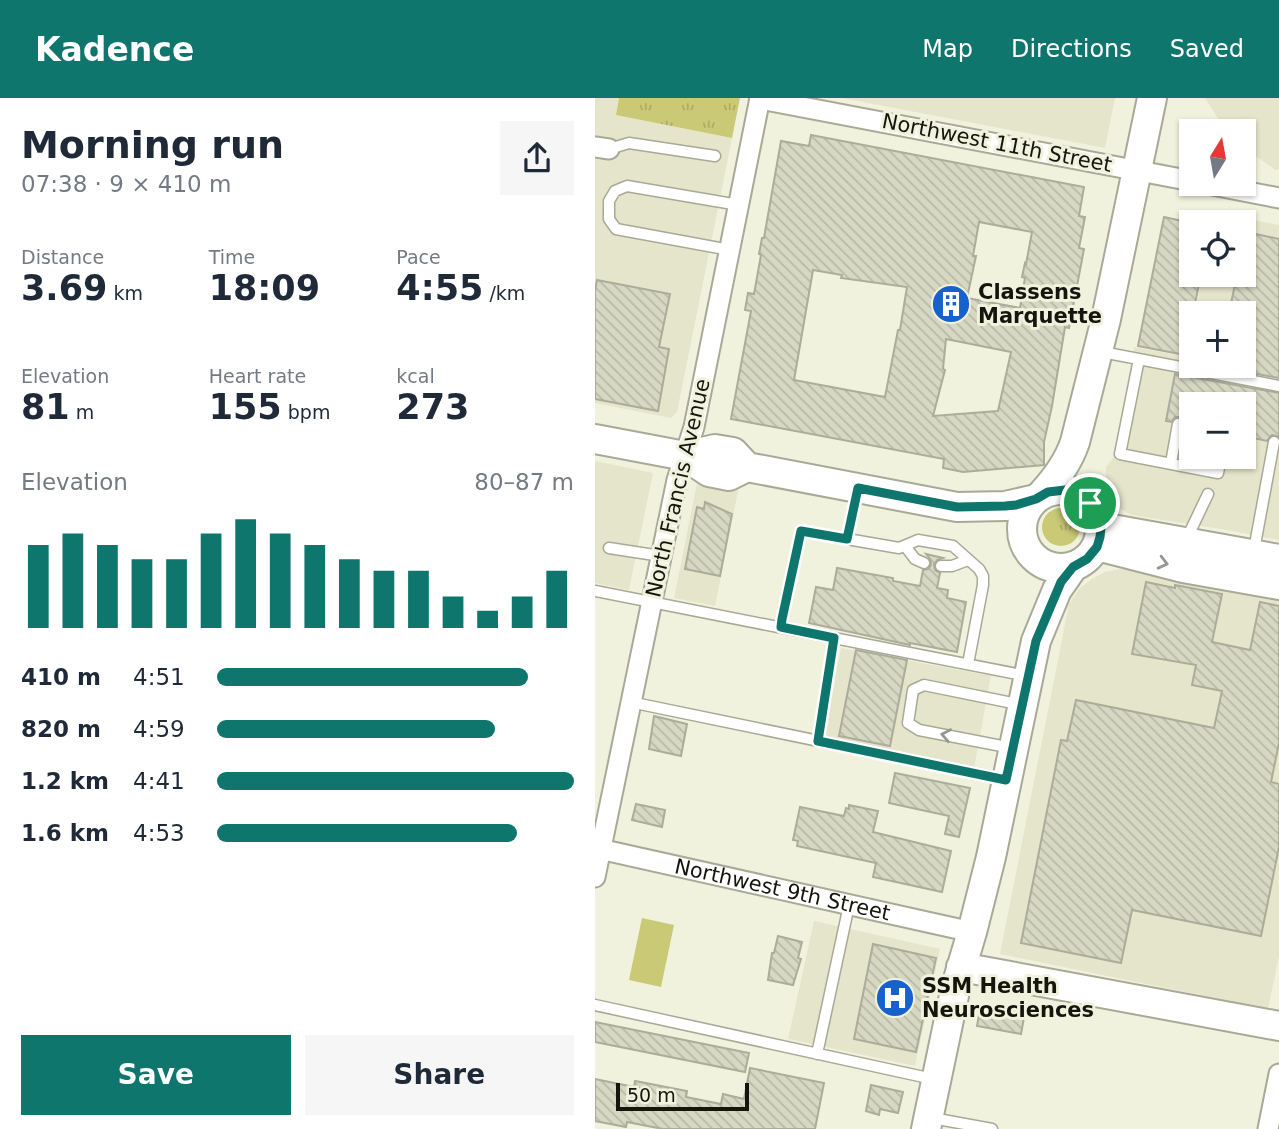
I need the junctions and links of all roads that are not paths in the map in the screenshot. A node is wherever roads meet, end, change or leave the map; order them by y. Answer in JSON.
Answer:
{"nodes":[{"id":1,"x":760,"y":98,"type":"edge"},
{"id":2,"x":1152,"y":98,"type":"edge"},
{"id":3,"x":602,"y":148,"type":"edge"},
{"id":4,"x":715,"y":156,"type":"dead end"},
{"id":5,"x":1137,"y":170,"type":"junction"},
{"id":6,"x":1179,"y":178,"type":"edge"},
{"id":7,"x":1257,"y":194,"type":"edge"},
{"id":8,"x":1279,"y":198,"type":"edge"},
{"id":9,"x":739,"y":205,"type":"junction"},
{"id":10,"x":730,"y":250,"type":"junction"},
{"id":11,"x":1106,"y":319,"type":"junction"},
{"id":12,"x":1102,"y":352,"type":"junction"},
{"id":13,"x":1139,"y":359,"type":"junction"},
{"id":14,"x":1279,"y":386,"type":"edge"},
{"id":15,"x":1178,"y":424,"type":"dead end"},
{"id":16,"x":595,"y":439,"type":"edge"},
{"id":17,"x":1274,"y":442,"type":"dead end"},
{"id":18,"x":685,"y":456,"type":"junction"},
{"id":19,"x":1171,"y":463,"type":"junction"},
{"id":20,"x":1179,"y":465,"type":"edge"},
{"id":21,"x":1199,"y":469,"type":"edge"},
{"id":22,"x":1219,"y":469,"type":"edge"},
{"id":23,"x":858,"y":488,"type":"junction"},
{"id":24,"x":1208,"y":494,"type":"dead end"},
{"id":25,"x":1039,"y":497,"type":"junction"},
{"id":26,"x":957,"y":507,"type":"junction"},
{"id":27,"x":1096,"y":525,"type":"junction"},
{"id":28,"x":847,"y":539,"type":"junction"},
{"id":29,"x":1185,"y":542,"type":"junction"},
{"id":30,"x":905,"y":546,"type":"junction"},
{"id":31,"x":610,"y":548,"type":"dead end"},
{"id":32,"x":1028,"y":548,"type":"junction"},
{"id":33,"x":661,"y":556,"type":"junction"},
{"id":34,"x":1266,"y":557,"type":"edge"},
{"id":35,"x":968,"y":560,"type":"junction"},
{"id":36,"x":924,"y":563,"type":"dead end"},
{"id":37,"x":941,"y":566,"type":"dead end"},
{"id":38,"x":1073,"y":567,"type":"junction"},
{"id":39,"x":1279,"y":585,"type":"edge"},
{"id":40,"x":595,"y":591,"type":"edge"},
{"id":41,"x":651,"y":602,"type":"junction"},
{"id":42,"x":781,"y":627,"type":"junction"},
{"id":43,"x":834,"y":638,"type":"junction"},
{"id":44,"x":1036,"y":641,"type":"junction"},
{"id":45,"x":968,"y":664,"type":"junction"},
{"id":46,"x":1028,"y":676,"type":"junction"},
{"id":47,"x":631,"y":702,"type":"junction"},
{"id":48,"x":1022,"y":705,"type":"junction"},
{"id":49,"x":818,"y":741,"type":"junction"},
{"id":50,"x":1013,"y":748,"type":"junction"},
{"id":51,"x":1006,"y":780,"type":"junction"},
{"id":52,"x":598,"y":849,"type":"edge"},
{"id":53,"x":595,"y":877,"type":"edge"},
{"id":54,"x":849,"y":905,"type":"junction"},
{"id":55,"x":972,"y":932,"type":"junction"},
{"id":56,"x":961,"y":967,"type":"junction"},
{"id":57,"x":595,"y":1005,"type":"edge"},
{"id":58,"x":1279,"y":1026,"type":"edge"},
{"id":59,"x":817,"y":1054,"type":"junction"},
{"id":60,"x":1279,"y":1074,"type":"edge"},
{"id":61,"x":936,"y":1079,"type":"junction"},
{"id":62,"x":927,"y":1123,"type":"edge"},
{"id":63,"x":992,"y":1129,"type":"edge"},
{"id":64,"x":1268,"y":1129,"type":"edge"}],
"edges":[{"from":1,"to":5,"type":"street","name":"Northwest 11th Street"},
{"from":1,"to":9,"type":"street","name":"North Francis Avenue"},
{"from":2,"to":5,"type":"street"},
{"from":3,"to":4,"type":"lane"},
{"from":5,"to":6,"type":"street","name":"Northwest 11th Street"},
{"from":5,"to":11,"type":"street"},
{"from":7,"to":8,"type":"street"},
{"from":9,"to":10,"type":"street","name":"North Francis Avenue"},
{"from":9,"to":10,"type":"lane"},
{"from":10,"to":18,"type":"street","name":"North Francis Avenue"},
{"from":11,"to":12,"type":"street"},
{"from":11,"to":25,"type":"street"},
{"from":12,"to":13,"type":"lane"},
{"from":12,"to":27,"type":"street"},
{"from":13,"to":14,"type":"lane"},
{"from":13,"to":19,"type":"lane"},
{"from":15,"to":19,"type":"lane"},
{"from":16,"to":18,"type":"street"},
{"from":17,"to":34,"type":"lane"},
{"from":18,"to":23,"type":"street"},
{"from":18,"to":33,"type":"street","name":"North Francis Avenue"},
{"from":19,"to":20,"type":"lane"},
{"from":21,"to":22,"type":"lane"},
{"from":23,"to":26,"type":"street"},
{"from":23,"to":28,"type":"lane"},
{"from":24,"to":29,"type":"lane"},
{"from":25,"to":26,"type":"street"},
{"from":25,"to":27,"type":"street"},
{"from":25,"to":32,"type":"street"},
{"from":26,"to":32,"type":"street"},
{"from":27,"to":29,"type":"street"},
{"from":27,"to":38,"type":"street"},
{"from":27,"to":39,"type":"street","one_way":true},
{"from":28,"to":30,"type":"lane"},
{"from":28,"to":42,"type":"lane"},
{"from":29,"to":34,"type":"street"},
{"from":30,"to":35,"type":"lane"},
{"from":30,"to":36,"type":"lane"},
{"from":31,"to":33,"type":"lane"},
{"from":32,"to":38,"type":"street"},
{"from":32,"to":44,"type":"street"},
{"from":33,"to":41,"type":"street","name":"North Francis Avenue"},
{"from":35,"to":37,"type":"lane"},
{"from":35,"to":45,"type":"lane"},
{"from":38,"to":44,"type":"street"},
{"from":40,"to":41,"type":"lane"},
{"from":41,"to":42,"type":"lane"},
{"from":41,"to":47,"type":"street","name":"North Francis Avenue"},
{"from":42,"to":43,"type":"lane"},
{"from":43,"to":45,"type":"lane"},
{"from":43,"to":49,"type":"lane"},
{"from":44,"to":46,"type":"street"},
{"from":45,"to":46,"type":"lane"},
{"from":46,"to":48,"type":"street"},
{"from":47,"to":49,"type":"lane"},
{"from":47,"to":52,"type":"street","name":"North Francis Avenue"},
{"from":48,"to":50,"type":"street"},
{"from":50,"to":48,"type":"lane","one_way":true},
{"from":49,"to":51,"type":"lane"},
{"from":50,"to":51,"type":"street"},
{"from":51,"to":55,"type":"street"},
{"from":52,"to":53,"type":"street","name":"North Francis Avenue"},
{"from":52,"to":54,"type":"street","name":"Northwest 9th Street"},
{"from":54,"to":55,"type":"street","name":"Northwest 9th Street"},
{"from":54,"to":59,"type":"lane"},
{"from":55,"to":56,"type":"street"},
{"from":56,"to":58,"type":"street"},
{"from":56,"to":61,"type":"street"},
{"from":57,"to":59,"type":"lane"},
{"from":59,"to":61,"type":"lane"},
{"from":60,"to":64,"type":"street"},
{"from":61,"to":62,"type":"street"},
{"from":62,"to":63,"type":"lane"}]}
